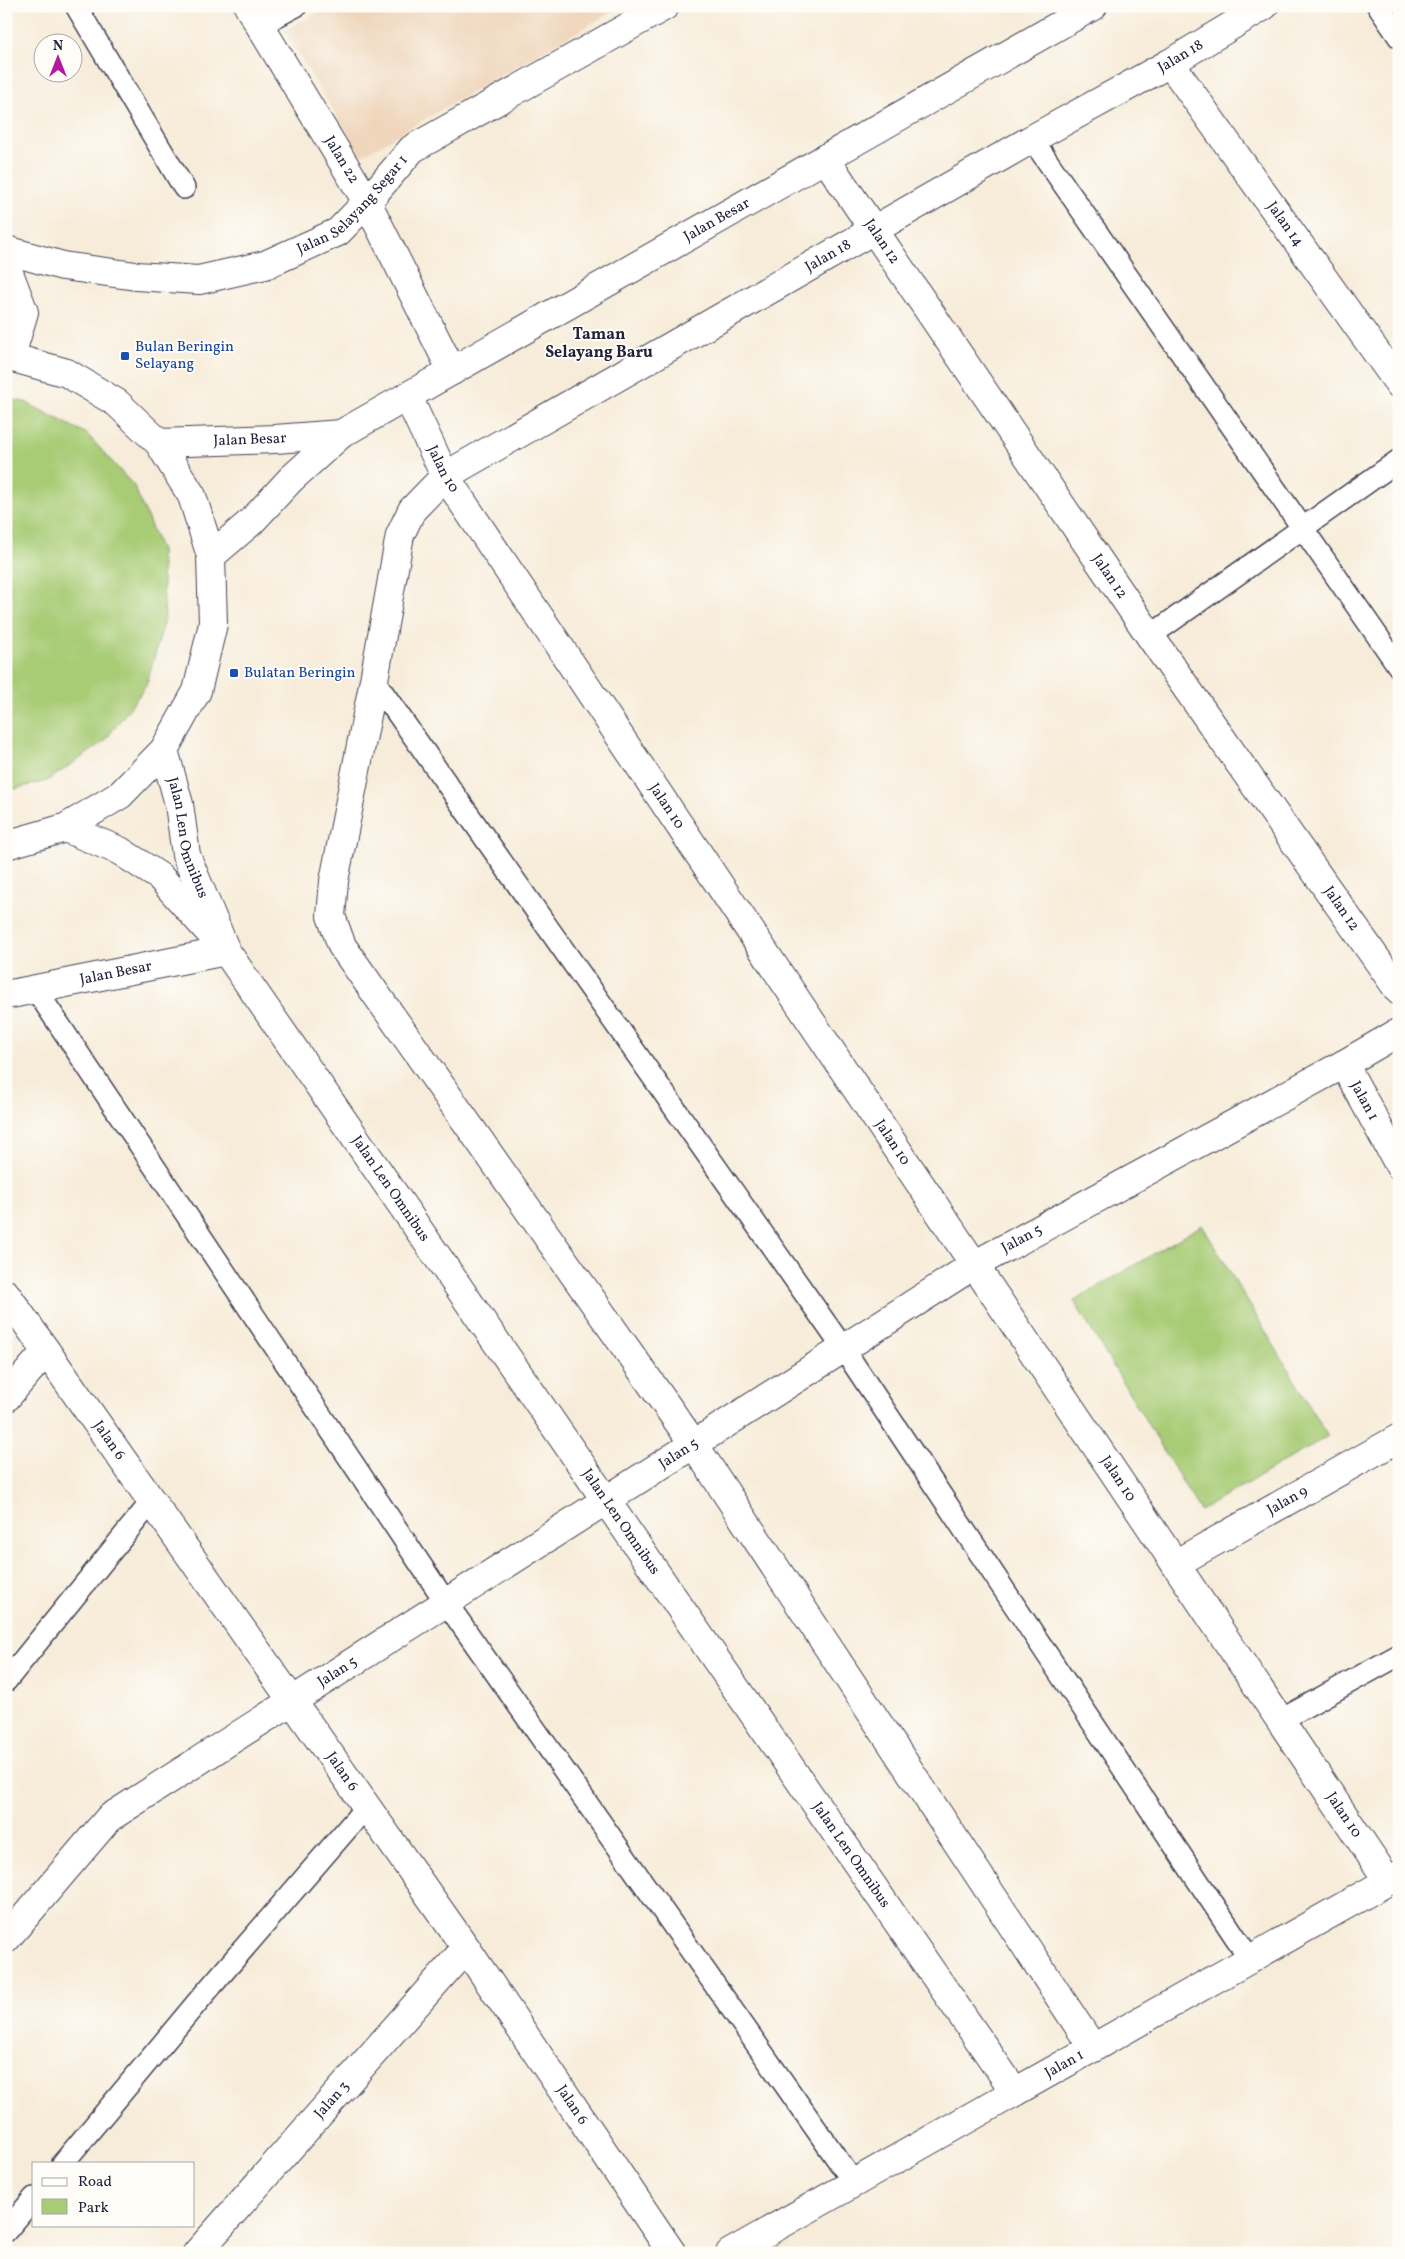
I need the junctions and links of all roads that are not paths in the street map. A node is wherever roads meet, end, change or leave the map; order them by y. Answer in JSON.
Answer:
{"nodes":[{"id":1,"x":76,"y":6,"type":"edge"},
{"id":2,"x":296,"y":6,"type":"edge"},
{"id":3,"x":665,"y":6,"type":"edge"},
{"id":4,"x":1093,"y":6,"type":"edge"},
{"id":5,"x":1264,"y":6,"type":"edge"},
{"id":6,"x":1378,"y":6,"type":"edge"},
{"id":7,"x":254,"y":16,"type":"edge"},
{"id":8,"x":1399,"y":37,"type":"edge"},
{"id":9,"x":1170,"y":62,"type":"junction"},
{"id":10,"x":1032,"y":139,"type":"junction"},
{"id":11,"x":826,"y":158,"type":"junction"},
{"id":12,"x":184,"y":188,"type":"dead end"},
{"id":13,"x":367,"y":202,"type":"junction"},
{"id":14,"x":874,"y":230,"type":"junction"},
{"id":15,"x":6,"y":250,"type":"edge"},
{"id":16,"x":6,"y":265,"type":"edge"},
{"id":17,"x":9,"y":356,"type":"edge"},
{"id":18,"x":452,"y":371,"type":"junction"},
{"id":19,"x":1399,"y":384,"type":"edge"},
{"id":20,"x":408,"y":397,"type":"junction"},
{"id":21,"x":342,"y":434,"type":"junction"},
{"id":22,"x":159,"y":443,"type":"junction"},
{"id":23,"x":1399,"y":460,"type":"edge"},
{"id":24,"x":445,"y":476,"type":"junction"},
{"id":25,"x":1302,"y":528,"type":"junction"},
{"id":26,"x":211,"y":556,"type":"junction"},
{"id":27,"x":1150,"y":636,"type":"junction"},
{"id":28,"x":1399,"y":667,"type":"edge"},
{"id":29,"x":374,"y":680,"type":"junction"},
{"id":30,"x":164,"y":750,"type":"junction"},
{"id":31,"x":65,"y":828,"type":"junction"},
{"id":32,"x":6,"y":845,"type":"edge"},
{"id":33,"x":226,"y":951,"type":"junction"},
{"id":34,"x":36,"y":990,"type":"junction"},
{"id":35,"x":1399,"y":992,"type":"edge"},
{"id":36,"x":6,"y":995,"type":"edge"},
{"id":37,"x":1399,"y":1032,"type":"edge"},
{"id":38,"x":1344,"y":1064,"type":"junction"},
{"id":39,"x":1399,"y":1165,"type":"edge"},
{"id":40,"x":974,"y":1265,"type":"junction"},
{"id":41,"x":6,"y":1294,"type":"edge"},
{"id":42,"x":843,"y":1348,"type":"junction"},
{"id":43,"x":46,"y":1351,"type":"junction"},
{"id":44,"x":6,"y":1398,"type":"edge"},
{"id":45,"x":1399,"y":1438,"type":"edge"},
{"id":46,"x":693,"y":1443,"type":"junction"},
{"id":47,"x":605,"y":1499,"type":"junction"},
{"id":48,"x":152,"y":1501,"type":"junction"},
{"id":49,"x":1175,"y":1564,"type":"junction"},
{"id":50,"x":445,"y":1601,"type":"junction"},
{"id":51,"x":1399,"y":1655,"type":"edge"},
{"id":52,"x":6,"y":1681,"type":"edge"},
{"id":53,"x":291,"y":1700,"type":"junction"},
{"id":54,"x":1279,"y":1721,"type":"junction"},
{"id":55,"x":366,"y":1807,"type":"junction"},
{"id":56,"x":1393,"y":1878,"type":"edge"},
{"id":57,"x":6,"y":1940,"type":"edge"},
{"id":58,"x":466,"y":1948,"type":"junction"},
{"id":59,"x":1250,"y":1958,"type":"junction"},
{"id":60,"x":1093,"y":2048,"type":"junction"},
{"id":61,"x":1014,"y":2092,"type":"junction"},
{"id":62,"x":64,"y":2162,"type":"edge"},
{"id":63,"x":854,"y":2183,"type":"junction"},
{"id":64,"x":32,"y":2200,"type":"edge"},
{"id":65,"x":6,"y":2231,"type":"edge"},
{"id":66,"x":197,"y":2253,"type":"edge"},
{"id":67,"x":672,"y":2253,"type":"edge"},
{"id":68,"x":730,"y":2253,"type":"edge"}],
"edges":[{"from":1,"to":12,"type":"lane"},
{"from":2,"to":7,"type":"lane"},
{"from":3,"to":13,"type":"street","name":"Jalan Selayang Segar 1"},
{"from":4,"to":11,"type":"street","name":"Jalan Besar"},
{"from":5,"to":9,"type":"street","name":"Jalan 18"},
{"from":6,"to":8,"type":"lane"},
{"from":7,"to":13,"type":"street","name":"Jalan 22"},
{"from":9,"to":10,"type":"street","name":"Jalan 18"},
{"from":9,"to":19,"type":"street","name":"Jalan 14"},
{"from":10,"to":14,"type":"street","name":"Jalan 18"},
{"from":10,"to":25,"type":"lane"},
{"from":11,"to":14,"type":"street","name":"Jalan 12"},
{"from":11,"to":18,"type":"street","name":"Jalan Besar"},
{"from":13,"to":15,"type":"street","name":"Jalan Selayang Segar 1"},
{"from":13,"to":18,"type":"street","name":"Jalan 22"},
{"from":14,"to":24,"type":"street","name":"Jalan 18"},
{"from":14,"to":27,"type":"street","name":"Jalan 12"},
{"from":16,"to":17,"type":"street"},
{"from":17,"to":22,"type":"street"},
{"from":18,"to":20,"type":"street","name":"Jalan Besar"},
{"from":20,"to":21,"type":"street","name":"Jalan Besar"},
{"from":20,"to":24,"type":"street","name":"Jalan 10"},
{"from":21,"to":22,"type":"street","name":"Jalan Besar"},
{"from":21,"to":26,"type":"street","name":"Jalan Besar"},
{"from":22,"to":26,"type":"street"},
{"from":23,"to":25,"type":"lane"},
{"from":24,"to":29,"type":"street","name":"Jalan 18"},
{"from":24,"to":40,"type":"street","name":"Jalan 10"},
{"from":25,"to":27,"type":"lane"},
{"from":25,"to":28,"type":"lane"},
{"from":26,"to":30,"type":"street"},
{"from":27,"to":35,"type":"street","name":"Jalan 12"},
{"from":29,"to":42,"type":"lane"},
{"from":29,"to":46,"type":"street","name":"Jalan 18"},
{"from":30,"to":31,"type":"street"},
{"from":30,"to":33,"type":"street","name":"Jalan Len Omnibus"},
{"from":31,"to":32,"type":"street"},
{"from":31,"to":33,"type":"street","name":"Jalan Len Omnibus"},
{"from":33,"to":34,"type":"street","name":"Jalan Besar"},
{"from":33,"to":47,"type":"street","name":"Jalan Len Omnibus"},
{"from":34,"to":36,"type":"street","name":"Jalan Besar"},
{"from":34,"to":50,"type":"lane"},
{"from":37,"to":38,"type":"street","name":"Jalan 5"},
{"from":38,"to":39,"type":"street","name":"Jalan 1"},
{"from":38,"to":40,"type":"street","name":"Jalan 5"},
{"from":40,"to":42,"type":"street","name":"Jalan 5"},
{"from":40,"to":49,"type":"street","name":"Jalan 10"},
{"from":41,"to":43,"type":"street","name":"Jalan 6"},
{"from":42,"to":46,"type":"street","name":"Jalan 5"},
{"from":42,"to":59,"type":"lane"},
{"from":43,"to":44,"type":"street"},
{"from":43,"to":48,"type":"street","name":"Jalan 6"},
{"from":45,"to":49,"type":"street","name":"Jalan 9"},
{"from":46,"to":47,"type":"street","name":"Jalan 5"},
{"from":46,"to":60,"type":"street","name":"Jalan 18"},
{"from":47,"to":50,"type":"street","name":"Jalan 5"},
{"from":47,"to":61,"type":"street","name":"Jalan Len Omnibus"},
{"from":48,"to":52,"type":"lane"},
{"from":48,"to":53,"type":"street","name":"Jalan 6"},
{"from":49,"to":54,"type":"street","name":"Jalan 10"},
{"from":50,"to":53,"type":"street","name":"Jalan 5"},
{"from":50,"to":63,"type":"lane"},
{"from":51,"to":54,"type":"lane"},
{"from":53,"to":55,"type":"street","name":"Jalan 6"},
{"from":53,"to":57,"type":"street","name":"Jalan 5"},
{"from":54,"to":56,"type":"street","name":"Jalan 10"},
{"from":55,"to":58,"type":"street","name":"Jalan 6"},
{"from":55,"to":62,"type":"lane"},
{"from":56,"to":59,"type":"street","name":"Jalan 1"},
{"from":58,"to":66,"type":"street","name":"Jalan 3"},
{"from":58,"to":67,"type":"street","name":"Jalan 6"},
{"from":59,"to":60,"type":"street","name":"Jalan 1"},
{"from":60,"to":61,"type":"street","name":"Jalan 1"},
{"from":61,"to":63,"type":"street","name":"Jalan 1"},
{"from":63,"to":68,"type":"street","name":"Jalan 1"},
{"from":64,"to":65,"type":"lane"}]}
